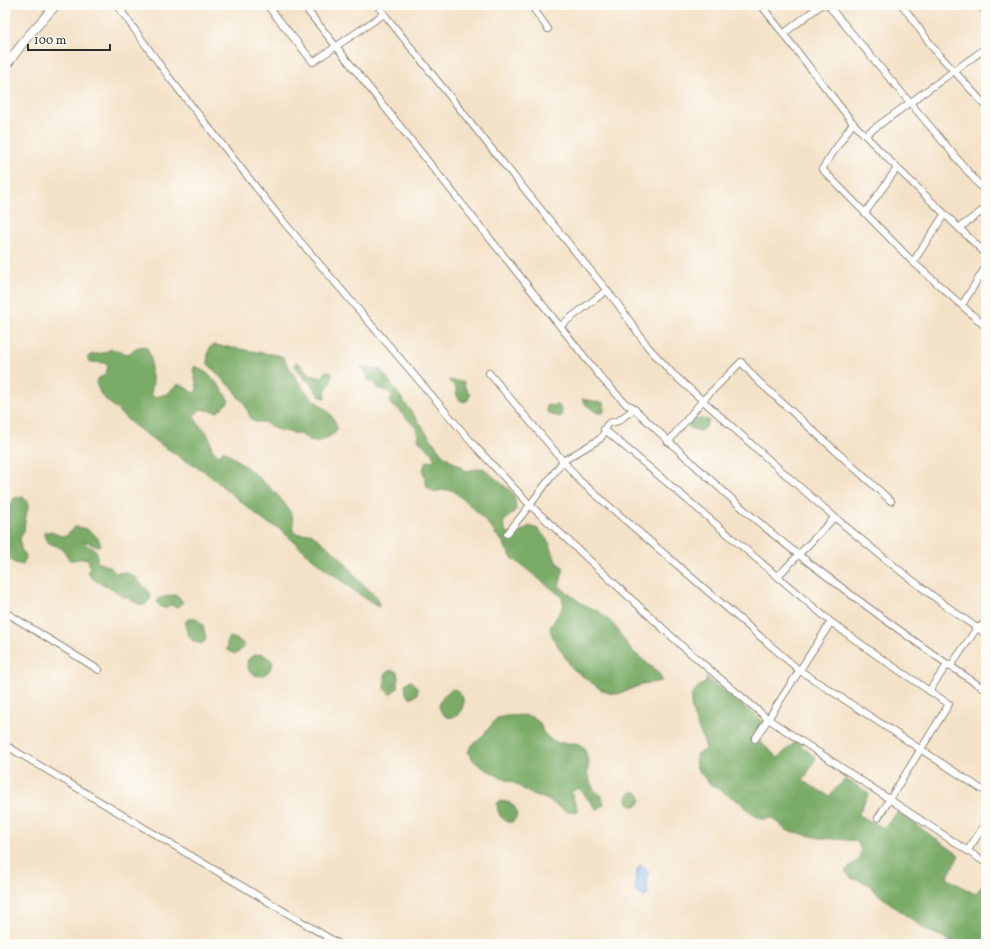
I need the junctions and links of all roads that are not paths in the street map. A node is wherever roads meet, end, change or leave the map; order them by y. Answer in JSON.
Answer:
{"nodes":[{"id":1,"x":56,"y":5,"type":"edge"},
{"id":2,"x":118,"y":5,"type":"edge"},
{"id":3,"x":267,"y":5,"type":"edge"},
{"id":4,"x":303,"y":5,"type":"edge"},
{"id":5,"x":308,"y":5,"type":"edge"},
{"id":6,"x":377,"y":5,"type":"edge"},
{"id":7,"x":531,"y":5,"type":"edge"},
{"id":8,"x":761,"y":5,"type":"edge"},
{"id":9,"x":821,"y":5,"type":"edge"},
{"id":10,"x":828,"y":5,"type":"edge"},
{"id":11,"x":902,"y":5,"type":"edge"},
{"id":12,"x":979,"y":5,"type":"edge"},
{"id":13,"x":986,"y":12,"type":"edge"},
{"id":14,"x":384,"y":14,"type":"junction"},
{"id":15,"x":548,"y":29,"type":"dead end"},
{"id":16,"x":783,"y":34,"type":"junction"},
{"id":17,"x":338,"y":45,"type":"junction"},
{"id":18,"x":986,"y":48,"type":"edge"},
{"id":19,"x":5,"y":67,"type":"edge"},
{"id":20,"x":954,"y":70,"type":"junction"},
{"id":21,"x":909,"y":102,"type":"junction"},
{"id":22,"x":986,"y":106,"type":"edge"},
{"id":23,"x":853,"y":123,"type":"junction"},
{"id":24,"x":865,"y":135,"type":"junction"},
{"id":25,"x":897,"y":168,"type":"junction"},
{"id":26,"x":986,"y":193,"type":"edge"},
{"id":27,"x":986,"y":208,"type":"edge"},
{"id":28,"x":865,"y":213,"type":"junction"},
{"id":29,"x":944,"y":214,"type":"junction"},
{"id":30,"x":959,"y":228,"type":"junction"},
{"id":31,"x":986,"y":254,"type":"edge"},
{"id":32,"x":913,"y":262,"type":"junction"},
{"id":33,"x":986,"y":266,"type":"edge"},
{"id":34,"x":607,"y":290,"type":"junction"},
{"id":35,"x":962,"y":305,"type":"junction"},
{"id":36,"x":562,"y":324,"type":"junction"},
{"id":37,"x":986,"y":327,"type":"edge"},
{"id":38,"x":490,"y":373,"type":"dead end"},
{"id":39,"x":703,"y":400,"type":"junction"},
{"id":40,"x":632,"y":408,"type":"junction"},
{"id":41,"x":604,"y":429,"type":"junction"},
{"id":42,"x":668,"y":442,"type":"junction"},
{"id":43,"x":563,"y":461,"type":"junction"},
{"id":44,"x":891,"y":501,"type":"dead end"},
{"id":45,"x":530,"y":506,"type":"junction"},
{"id":46,"x":834,"y":518,"type":"junction"},
{"id":47,"x":506,"y":534,"type":"dead end"},
{"id":48,"x":798,"y":555,"type":"junction"},
{"id":49,"x":778,"y":576,"type":"junction"},
{"id":50,"x":5,"y":612,"type":"edge"},
{"id":51,"x":830,"y":622,"type":"junction"},
{"id":52,"x":986,"y":623,"type":"edge"},
{"id":53,"x":977,"y":628,"type":"junction"},
{"id":54,"x":986,"y":634,"type":"edge"},
{"id":55,"x":949,"y":666,"type":"junction"},
{"id":56,"x":99,"y":670,"type":"dead end"},
{"id":57,"x":799,"y":670,"type":"junction"},
{"id":58,"x":986,"y":690,"type":"edge"},
{"id":59,"x":929,"y":691,"type":"junction"},
{"id":60,"x":768,"y":719,"type":"junction"},
{"id":61,"x":755,"y":739,"type":"dead end"},
{"id":62,"x":5,"y":745,"type":"edge"},
{"id":63,"x":921,"y":750,"type":"junction"},
{"id":64,"x":986,"y":792,"type":"edge"},
{"id":65,"x":890,"y":798,"type":"junction"},
{"id":66,"x":878,"y":818,"type":"dead end"},
{"id":67,"x":986,"y":823,"type":"edge"},
{"id":68,"x":968,"y":850,"type":"junction"},
{"id":69,"x":986,"y":862,"type":"edge"},
{"id":70,"x":339,"y":944,"type":"edge"}],
"edges":[{"from":1,"to":19,"type":"main road"},
{"from":2,"to":45,"type":"street"},
{"from":3,"to":17,"type":"street"},
{"from":4,"to":17,"type":"street"},
{"from":5,"to":17,"type":"street"},
{"from":6,"to":14,"type":"street"},
{"from":7,"to":15,"type":"street"},
{"from":8,"to":16,"type":"street"},
{"from":9,"to":16,"type":"street"},
{"from":10,"to":21,"type":"street"},
{"from":11,"to":20,"type":"street"},
{"from":12,"to":13,"type":"street"},
{"from":14,"to":17,"type":"street"},
{"from":14,"to":34,"type":"street"},
{"from":16,"to":23,"type":"street"},
{"from":17,"to":36,"type":"street"},
{"from":18,"to":20,"type":"street"},
{"from":20,"to":21,"type":"street"},
{"from":20,"to":22,"type":"street"},
{"from":21,"to":24,"type":"street"},
{"from":21,"to":26,"type":"street"},
{"from":23,"to":24,"type":"street"},
{"from":23,"to":28,"type":"street"},
{"from":24,"to":25,"type":"street"},
{"from":25,"to":28,"type":"street"},
{"from":25,"to":29,"type":"street"},
{"from":27,"to":30,"type":"street"},
{"from":28,"to":32,"type":"street"},
{"from":29,"to":30,"type":"street"},
{"from":29,"to":32,"type":"street"},
{"from":30,"to":31,"type":"street"},
{"from":32,"to":35,"type":"street"},
{"from":33,"to":35,"type":"street"},
{"from":34,"to":36,"type":"street"},
{"from":34,"to":39,"type":"street"},
{"from":35,"to":37,"type":"street"},
{"from":36,"to":40,"type":"street"},
{"from":38,"to":43,"type":"street"},
{"from":39,"to":42,"type":"street"},
{"from":39,"to":44,"type":"street"},
{"from":39,"to":46,"type":"street"},
{"from":40,"to":41,"type":"street"},
{"from":40,"to":42,"type":"street"},
{"from":41,"to":43,"type":"street"},
{"from":41,"to":49,"type":"street"},
{"from":42,"to":48,"type":"street"},
{"from":43,"to":45,"type":"street"},
{"from":43,"to":57,"type":"street"},
{"from":45,"to":47,"type":"street"},
{"from":45,"to":60,"type":"street"},
{"from":46,"to":48,"type":"street"},
{"from":46,"to":53,"type":"street"},
{"from":48,"to":49,"type":"street"},
{"from":48,"to":55,"type":"street"},
{"from":49,"to":51,"type":"street"},
{"from":50,"to":56,"type":"street"},
{"from":51,"to":57,"type":"street"},
{"from":51,"to":59,"type":"street"},
{"from":52,"to":53,"type":"street"},
{"from":53,"to":54,"type":"street"},
{"from":53,"to":55,"type":"street"},
{"from":55,"to":58,"type":"street"},
{"from":55,"to":59,"type":"street"},
{"from":57,"to":60,"type":"street"},
{"from":57,"to":63,"type":"street"},
{"from":59,"to":63,"type":"street"},
{"from":60,"to":61,"type":"street"},
{"from":60,"to":65,"type":"street"},
{"from":62,"to":70,"type":"street"},
{"from":63,"to":64,"type":"street"},
{"from":63,"to":65,"type":"street"},
{"from":65,"to":66,"type":"street"},
{"from":65,"to":68,"type":"street"},
{"from":67,"to":68,"type":"street"},
{"from":68,"to":69,"type":"street"}]}
